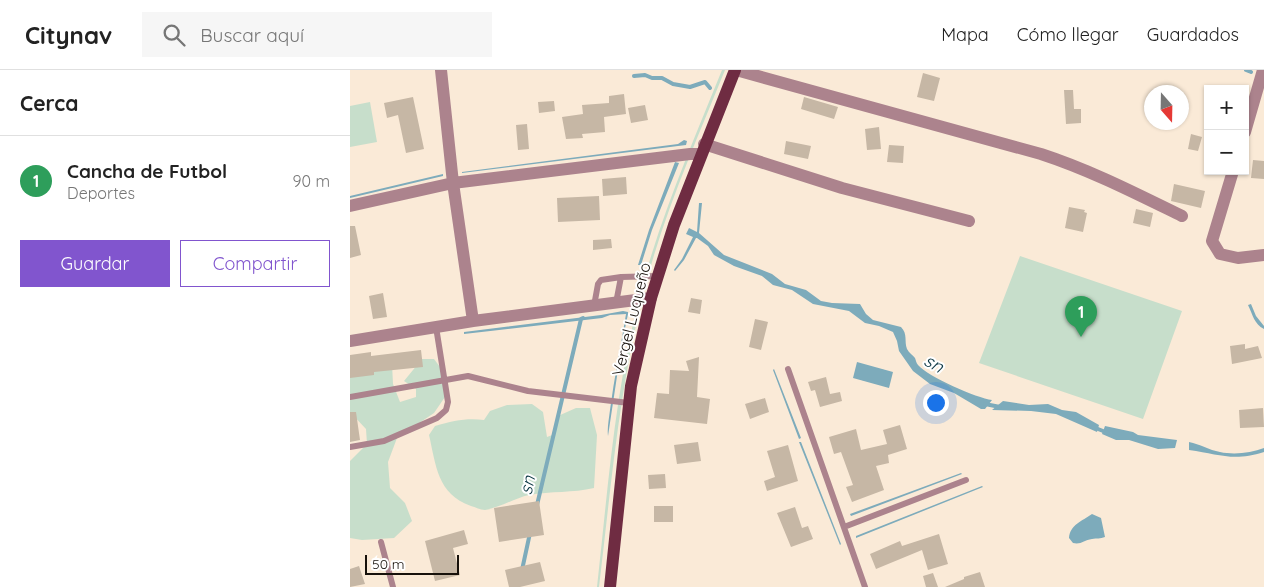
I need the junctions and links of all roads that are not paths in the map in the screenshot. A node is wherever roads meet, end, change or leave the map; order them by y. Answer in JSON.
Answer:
{"nodes":[{"id":1,"x":441,"y":70,"type":"edge"},
{"id":2,"x":735,"y":70,"type":"edge"},
{"id":3,"x":1261,"y":83,"type":"edge"},
{"id":4,"x":1246,"y":130,"type":"edge"},
{"id":5,"x":702,"y":149,"type":"junction"},
{"id":6,"x":1233,"y":175,"type":"edge"},
{"id":7,"x":454,"y":183,"type":"junction"},
{"id":8,"x":350,"y":206,"type":"edge"},
{"id":9,"x":1182,"y":216,"type":"dead end"},
{"id":10,"x":969,"y":221,"type":"dead end"},
{"id":11,"x":1264,"y":255,"type":"edge"},
{"id":12,"x":658,"y":276,"type":"junction"},
{"id":13,"x":621,"y":277,"type":"junction"},
{"id":14,"x":651,"y":298,"type":"junction"},
{"id":15,"x":616,"y":303,"type":"junction"},
{"id":16,"x":594,"y":306,"type":"junction"},
{"id":17,"x":473,"y":321,"type":"junction"},
{"id":18,"x":436,"y":327,"type":"junction"},
{"id":19,"x":350,"y":341,"type":"edge"},
{"id":20,"x":788,"y":369,"type":"dead end"},
{"id":21,"x":445,"y":380,"type":"junction"},
{"id":22,"x":350,"y":397,"type":"edge"},
{"id":23,"x":630,"y":403,"type":"junction"},
{"id":24,"x":350,"y":447,"type":"edge"},
{"id":25,"x":966,"y":480,"type":"dead end"},
{"id":26,"x":844,"y":527,"type":"junction"},
{"id":27,"x":381,"y":542,"type":"dead end"},
{"id":28,"x":393,"y":587,"type":"edge"},
{"id":29,"x":610,"y":587,"type":"edge"},
{"id":30,"x":866,"y":587,"type":"edge"}],
"edges":[{"from":1,"to":7,"type":"street"},
{"from":2,"to":5,"type":"main road","name":"Vergel Luqueño"},
{"from":2,"to":9,"type":"street"},
{"from":3,"to":4,"type":"street"},
{"from":5,"to":7,"type":"street"},
{"from":5,"to":10,"type":"street"},
{"from":5,"to":12,"type":"main road","name":"Vergel Luqueño"},
{"from":6,"to":11,"type":"street"},
{"from":7,"to":8,"type":"street"},
{"from":7,"to":17,"type":"street"},
{"from":12,"to":13,"type":"lane"},
{"from":12,"to":14,"type":"main road","name":"Vergel Luqueño"},
{"from":13,"to":15,"type":"lane"},
{"from":13,"to":16,"type":"lane"},
{"from":14,"to":15,"type":"street"},
{"from":14,"to":23,"type":"main road","name":"Vergel Luqueño"},
{"from":15,"to":16,"type":"street"},
{"from":16,"to":17,"type":"street"},
{"from":17,"to":18,"type":"street"},
{"from":18,"to":19,"type":"street"},
{"from":18,"to":21,"type":"lane"},
{"from":20,"to":26,"type":"lane"},
{"from":21,"to":22,"type":"lane"},
{"from":21,"to":23,"type":"lane"},
{"from":21,"to":24,"type":"lane"},
{"from":23,"to":29,"type":"main road","name":"Vergel Luqueño"},
{"from":25,"to":26,"type":"lane"},
{"from":26,"to":30,"type":"lane"},
{"from":27,"to":28,"type":"lane"}]}
